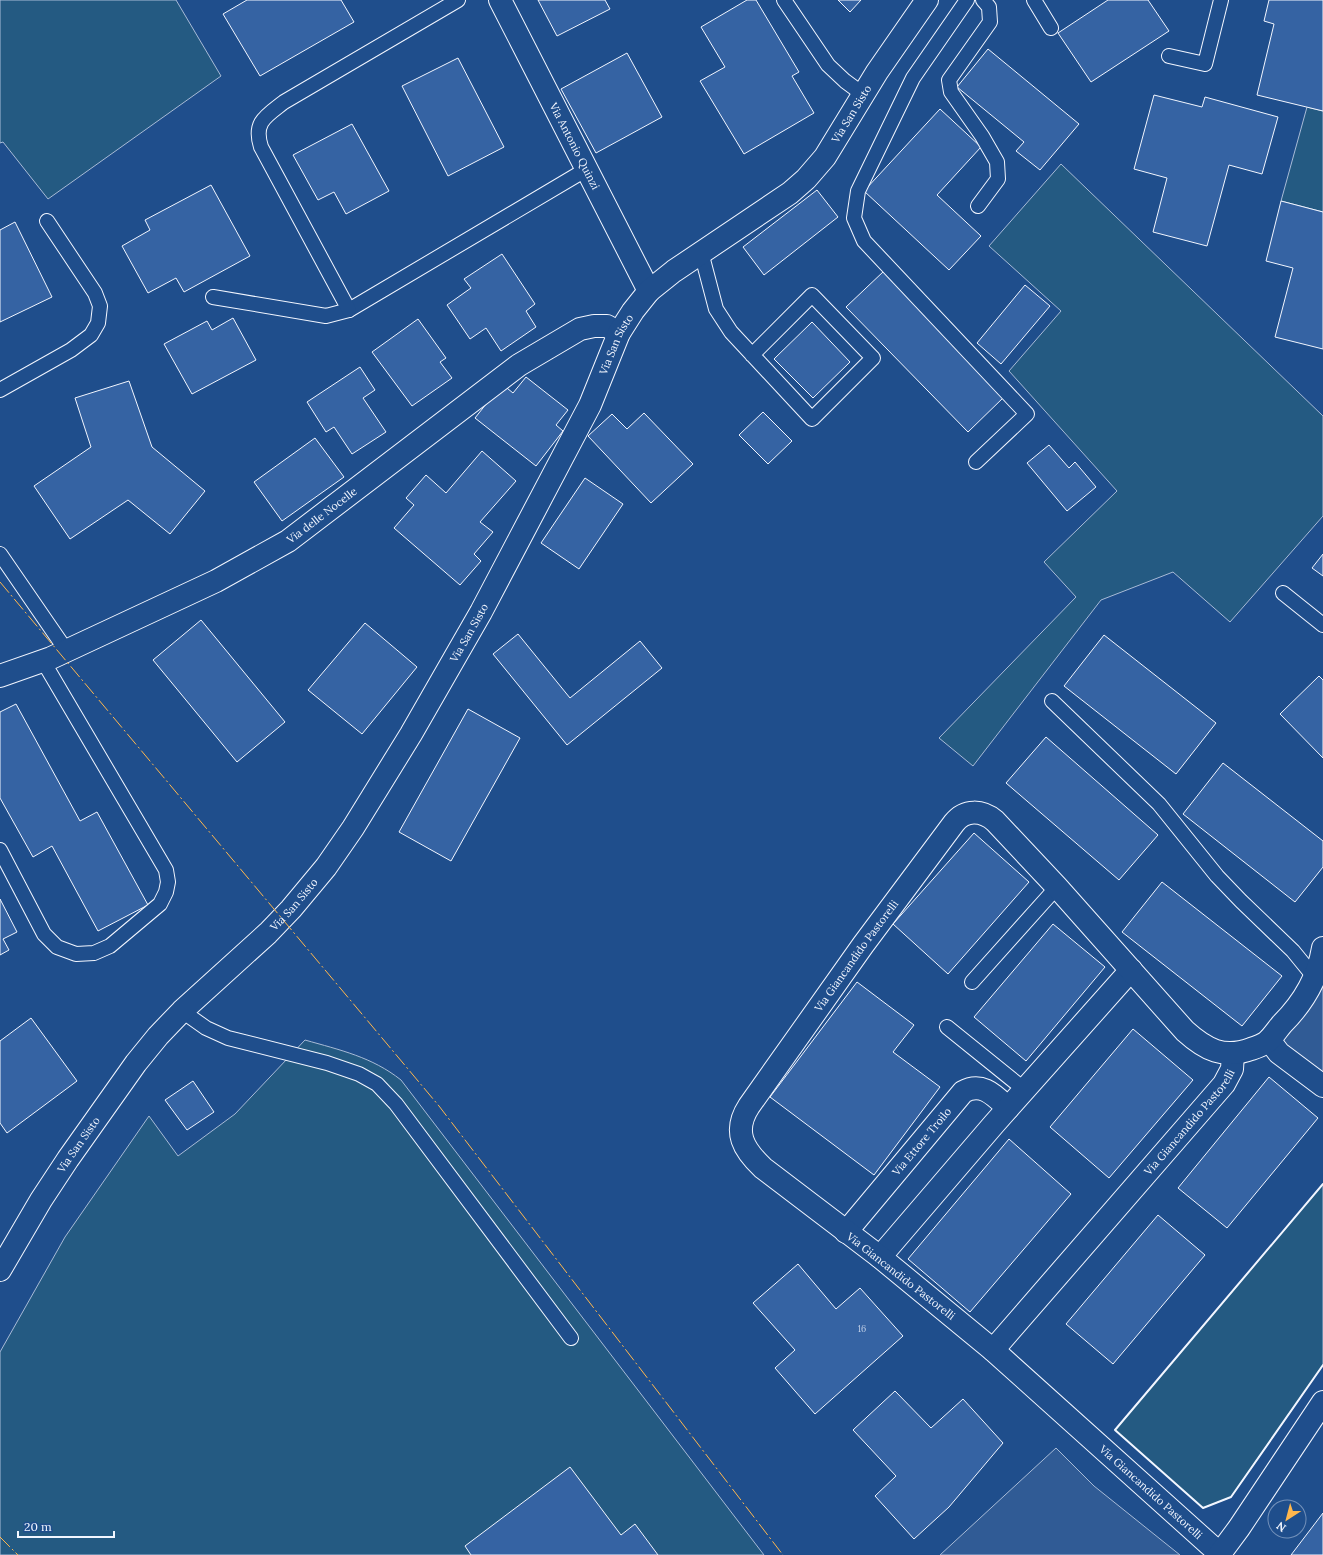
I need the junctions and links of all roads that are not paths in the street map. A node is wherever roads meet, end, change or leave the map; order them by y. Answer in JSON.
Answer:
{"nodes":[{"id":1,"x":458,"y":0,"type":"edge"},
{"id":2,"x":500,"y":0,"type":"edge"},
{"id":3,"x":784,"y":0,"type":"edge"},
{"id":4,"x":927,"y":0,"type":"edge"},
{"id":5,"x":966,"y":0,"type":"edge"},
{"id":6,"x":983,"y":0,"type":"edge"},
{"id":7,"x":1034,"y":0,"type":"edge"},
{"id":8,"x":1221,"y":0,"type":"edge"},
{"id":9,"x":1051,"y":28,"type":"dead end"},
{"id":10,"x":1169,"y":56,"type":"dead end"},
{"id":11,"x":864,"y":95,"type":"junction"},
{"id":12,"x":587,"y":169,"type":"junction"},
{"id":13,"x":978,"y":206,"type":"dead end"},
{"id":14,"x":48,"y":221,"type":"dead end"},
{"id":15,"x":701,"y":252,"type":"junction"},
{"id":16,"x":649,"y":291,"type":"junction"},
{"id":17,"x":213,"y":297,"type":"dead end"},
{"id":18,"x":349,"y":310,"type":"junction"},
{"id":19,"x":620,"y":333,"type":"junction"},
{"id":20,"x":752,"y":355,"type":"junction"},
{"id":21,"x":0,"y":390,"type":"edge"},
{"id":22,"x":976,"y":462,"type":"dead end"},
{"id":23,"x":0,"y":554,"type":"edge"},
{"id":24,"x":1283,"y":593,"type":"dead end"},
{"id":25,"x":1323,"y":625,"type":"edge"},
{"id":26,"x":66,"y":650,"type":"junction"},
{"id":27,"x":43,"y":661,"type":"junction"},
{"id":28,"x":0,"y":676,"type":"edge"},
{"id":29,"x":1052,"y":701,"type":"dead end"},
{"id":30,"x":0,"y":850,"type":"edge"},
{"id":31,"x":1057,"y":887,"type":"junction"},
{"id":32,"x":1323,"y":948,"type":"edge"},
{"id":33,"x":1131,"y":970,"type":"junction"},
{"id":34,"x":972,"y":982,"type":"dead end"},
{"id":35,"x":1319,"y":982,"type":"edge"},
{"id":36,"x":182,"y":1011,"type":"junction"},
{"id":37,"x":947,"y":1027,"type":"dead end"},
{"id":38,"x":1269,"y":1040,"type":"junction"},
{"id":39,"x":1233,"y":1053,"type":"junction"},
{"id":40,"x":1323,"y":1086,"type":"edge"},
{"id":41,"x":1025,"y":1090,"type":"junction"},
{"id":42,"x":1008,"y":1108,"type":"junction"},
{"id":43,"x":846,"y":1232,"type":"junction"},
{"id":44,"x":880,"y":1258,"type":"junction"},
{"id":45,"x":0,"y":1270,"type":"edge"},
{"id":46,"x":571,"y":1338,"type":"dead end"},
{"id":47,"x":993,"y":1350,"type":"junction"},
{"id":48,"x":1323,"y":1402,"type":"edge"},
{"id":49,"x":1220,"y":1554,"type":"edge"}],
"edges":[{"from":1,"to":18,"type":"lane"},
{"from":2,"to":12,"type":"street","name":"Via Antonio Quinzi"},
{"from":3,"to":11,"type":"lane"},
{"from":4,"to":11,"type":"street","name":"Via San Sisto"},
{"from":5,"to":22,"type":"lane"},
{"from":6,"to":13,"type":"lane"},
{"from":7,"to":9,"type":"lane"},
{"from":8,"to":10,"type":"lane"},
{"from":11,"to":15,"type":"street","name":"Via San Sisto"},
{"from":12,"to":16,"type":"street","name":"Via Antonio Quinzi"},
{"from":12,"to":18,"type":"lane"},
{"from":14,"to":21,"type":"lane"},
{"from":15,"to":16,"type":"street","name":"Via San Sisto"},
{"from":15,"to":20,"type":"lane"},
{"from":16,"to":19,"type":"street","name":"Via San Sisto"},
{"from":17,"to":18,"type":"lane"},
{"from":19,"to":26,"type":"street","name":"Via delle Nocelle"},
{"from":19,"to":36,"type":"street","name":"Via San Sisto"},
{"from":20,"to":20,"type":"lane"},
{"from":23,"to":26,"type":"lane"},
{"from":24,"to":25,"type":"lane"},
{"from":26,"to":27,"type":"street","name":"Via delle Nocelle"},
{"from":27,"to":28,"type":"street","name":"Via delle Nocelle"},
{"from":27,"to":30,"type":"lane"},
{"from":29,"to":35,"type":"lane"},
{"from":31,"to":33,"type":"street","name":"Via Giancandido Pastorelli"},
{"from":31,"to":34,"type":"lane"},
{"from":31,"to":43,"type":"street","name":"Via Giancandido Pastorelli"},
{"from":32,"to":35,"type":"street"},
{"from":33,"to":39,"type":"street","name":"Via Giancandido Pastorelli"},
{"from":33,"to":41,"type":"street"},
{"from":35,"to":38,"type":"street"},
{"from":36,"to":45,"type":"street","name":"Via San Sisto"},
{"from":36,"to":46,"type":"lane"},
{"from":37,"to":41,"type":"lane"},
{"from":38,"to":39,"type":"street","name":"Via Giancandido Pastorelli"},
{"from":38,"to":40,"type":"street"},
{"from":39,"to":47,"type":"street","name":"Via Giancandido Pastorelli"},
{"from":41,"to":42,"type":"street"},
{"from":42,"to":43,"type":"street","name":"Via Ettore Troilo"},
{"from":42,"to":44,"type":"street"},
{"from":43,"to":44,"type":"street","name":"Via Giancandido Pastorelli"},
{"from":44,"to":47,"type":"street","name":"Via Giancandido Pastorelli"},
{"from":47,"to":49,"type":"street","name":"Via Giancandido Pastorelli"},
{"from":48,"to":49,"type":"street"}]}
